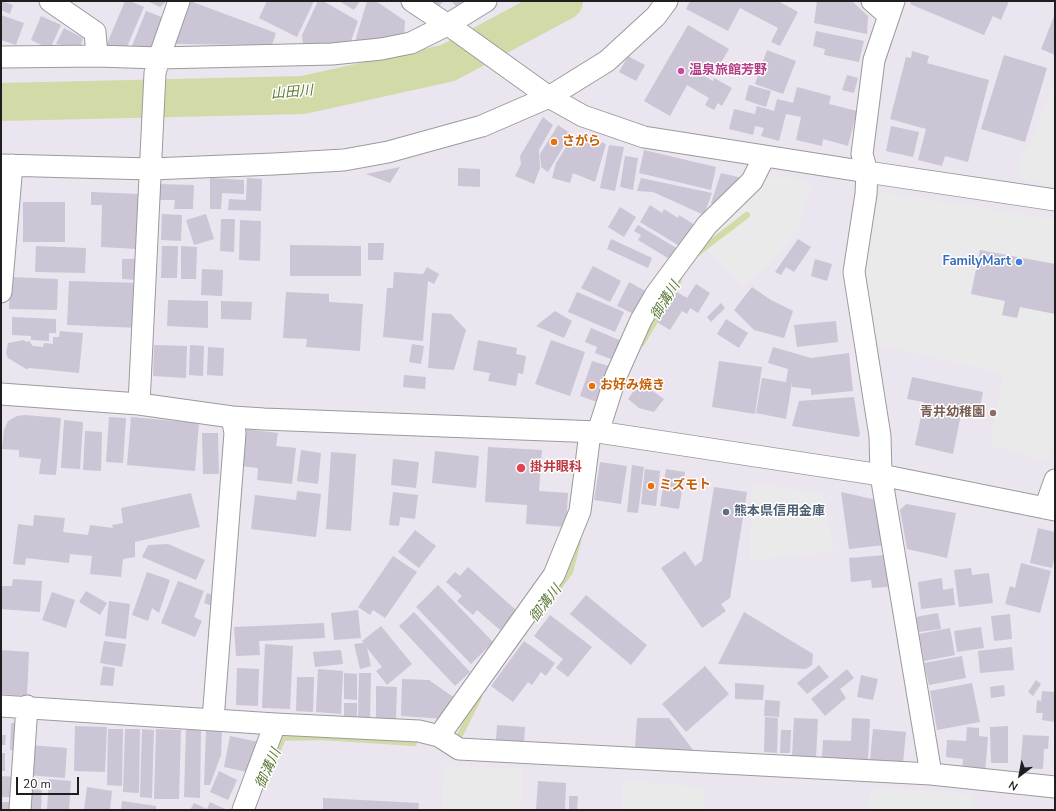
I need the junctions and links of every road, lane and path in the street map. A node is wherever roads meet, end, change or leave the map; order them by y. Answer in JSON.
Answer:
{"nodes":[{"id":1,"x":50,"y":1,"type":"edge"},
{"id":2,"x":179,"y":1,"type":"edge"},
{"id":3,"x":412,"y":1,"type":"edge"},
{"id":4,"x":486,"y":1,"type":"edge"},
{"id":5,"x":667,"y":1,"type":"edge"},
{"id":6,"x":872,"y":1,"type":"edge"},
{"id":7,"x":891,"y":8,"type":"edge"},
{"id":8,"x":451,"y":27,"type":"junction"},
{"id":9,"x":97,"y":56,"type":"junction"},
{"id":10,"x":1,"y":57,"type":"edge"},
{"id":11,"x":157,"y":66,"type":"junction"},
{"id":12,"x":543,"y":93,"type":"junction"},
{"id":13,"x":764,"y":157,"type":"junction"},
{"id":14,"x":151,"y":163,"type":"junction"},
{"id":15,"x":6,"y":165,"type":"edge"},
{"id":16,"x":867,"y":172,"type":"junction"},
{"id":17,"x":1055,"y":200,"type":"edge"},
{"id":18,"x":1,"y":292,"type":"edge"},
{"id":19,"x":1,"y":394,"type":"edge"},
{"id":20,"x":139,"y":404,"type":"junction"},
{"id":21,"x":232,"y":416,"type":"junction"},
{"id":22,"x":594,"y":432,"type":"junction"},
{"id":23,"x":881,"y":475,"type":"junction"},
{"id":24,"x":1055,"y":480,"type":"edge"},
{"id":25,"x":1050,"y":509,"type":"edge"},
{"id":26,"x":1,"y":706,"type":"edge"},
{"id":27,"x":27,"y":706,"type":"junction"},
{"id":28,"x":213,"y":720,"type":"junction"},
{"id":29,"x":275,"y":724,"type":"junction"},
{"id":30,"x":439,"y":736,"type":"junction"},
{"id":31,"x":931,"y":774,"type":"junction"},
{"id":32,"x":1055,"y":787,"type":"edge"},
{"id":33,"x":20,"y":810,"type":"edge"},
{"id":34,"x":243,"y":810,"type":"edge"}],
"edges":[{"from":1,"to":9,"type":"street"},
{"from":2,"to":11,"type":"street"},
{"from":3,"to":8,"type":"street"},
{"from":4,"to":8,"type":"street"},
{"from":5,"to":12,"type":"street"},
{"from":6,"to":7,"type":"street"},
{"from":7,"to":16,"type":"street"},
{"from":8,"to":11,"type":"street"},
{"from":8,"to":12,"type":"street"},
{"from":9,"to":10,"type":"street"},
{"from":9,"to":11,"type":"street"},
{"from":11,"to":14,"type":"street"},
{"from":12,"to":13,"type":"street"},
{"from":12,"to":14,"type":"street"},
{"from":13,"to":16,"type":"street"},
{"from":13,"to":22,"type":"street"},
{"from":14,"to":15,"type":"street"},
{"from":14,"to":20,"type":"street"},
{"from":15,"to":18,"type":"street"},
{"from":16,"to":17,"type":"street"},
{"from":16,"to":23,"type":"street"},
{"from":19,"to":20,"type":"street"},
{"from":20,"to":21,"type":"street"},
{"from":21,"to":22,"type":"street"},
{"from":21,"to":28,"type":"street"},
{"from":22,"to":23,"type":"street"},
{"from":22,"to":30,"type":"street"},
{"from":23,"to":25,"type":"street"},
{"from":23,"to":31,"type":"street"},
{"from":24,"to":25,"type":"street"},
{"from":26,"to":27,"type":"street"},
{"from":27,"to":28,"type":"street"},
{"from":27,"to":33,"type":"street"},
{"from":28,"to":29,"type":"street"},
{"from":29,"to":30,"type":"street"},
{"from":29,"to":34,"type":"street"},
{"from":30,"to":31,"type":"street"},
{"from":31,"to":32,"type":"street"}]}
